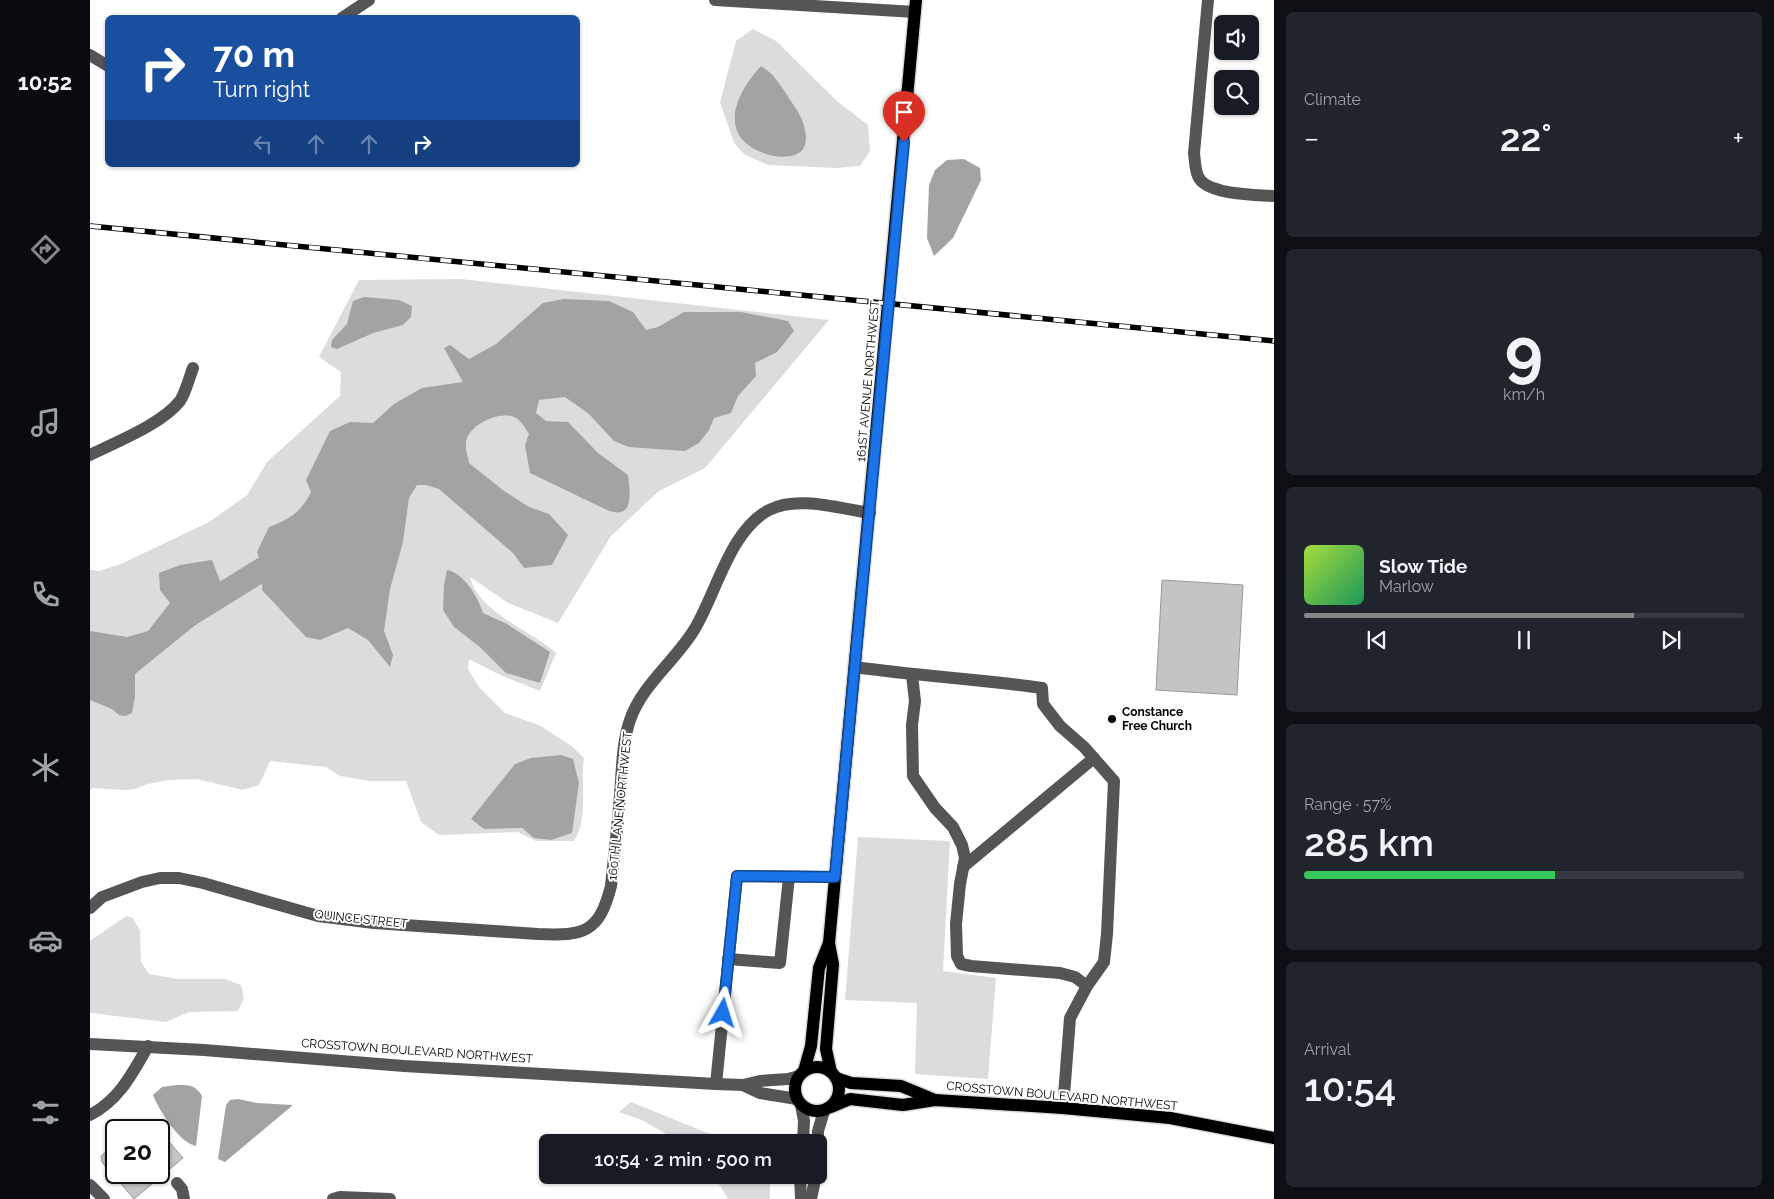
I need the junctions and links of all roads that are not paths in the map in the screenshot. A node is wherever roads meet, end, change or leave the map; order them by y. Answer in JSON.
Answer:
{"nodes":[{"id":1,"x":369,"y":0,"type":"edge"},
{"id":2,"x":715,"y":0,"type":"edge"},
{"id":3,"x":1208,"y":0,"type":"edge"},
{"id":4,"x":916,"y":6,"type":"edge"},
{"id":5,"x":346,"y":15,"type":"edge"},
{"id":6,"x":90,"y":55,"type":"edge"},
{"id":7,"x":105,"y":64,"type":"edge"},
{"id":8,"x":1274,"y":196,"type":"edge"},
{"id":9,"x":193,"y":368,"type":"dead end"},
{"id":10,"x":90,"y":454,"type":"edge"},
{"id":11,"x":870,"y":514,"type":"junction"},
{"id":12,"x":855,"y":667,"type":"junction"},
{"id":13,"x":912,"y":675,"type":"junction"},
{"id":14,"x":1094,"y":758,"type":"junction"},
{"id":15,"x":963,"y":867,"type":"junction"},
{"id":16,"x":789,"y":877,"type":"junction"},
{"id":17,"x":835,"y":877,"type":"junction"},
{"id":18,"x":90,"y":908,"type":"edge"},
{"id":19,"x":584,"y":932,"type":"joint"},
{"id":20,"x":829,"y":943,"type":"junction"},
{"id":21,"x":728,"y":959,"type":"junction"},
{"id":22,"x":1087,"y":986,"type":"junction"},
{"id":23,"x":90,"y":1044,"type":"edge"},
{"id":24,"x":148,"y":1046,"type":"junction"},
{"id":25,"x":802,"y":1074,"type":"junction"},
{"id":26,"x":834,"y":1075,"type":"junction"},
{"id":27,"x":716,"y":1084,"type":"junction"},
{"id":28,"x":743,"y":1085,"type":"junction"},
{"id":29,"x":935,"y":1100,"type":"junction"},
{"id":30,"x":799,"y":1102,"type":"junction"},
{"id":31,"x":1063,"y":1108,"type":"junction"},
{"id":32,"x":828,"y":1109,"type":"junction"},
{"id":33,"x":90,"y":1115,"type":"edge"},
{"id":34,"x":803,"y":1134,"type":"edge"},
{"id":35,"x":818,"y":1134,"type":"edge"},
{"id":36,"x":1274,"y":1138,"type":"edge"},
{"id":37,"x":177,"y":1183,"type":"dead end"},
{"id":38,"x":800,"y":1184,"type":"edge"},
{"id":39,"x":814,"y":1184,"type":"edge"},
{"id":40,"x":90,"y":1185,"type":"edge"},
{"id":41,"x":104,"y":1199,"type":"edge"},
{"id":42,"x":184,"y":1199,"type":"edge"},
{"id":43,"x":333,"y":1199,"type":"edge"},
{"id":44,"x":390,"y":1199,"type":"edge"},
{"id":45,"x":801,"y":1199,"type":"edge"},
{"id":46,"x":811,"y":1199,"type":"edge"}],
"edges":[{"from":1,"to":5,"type":"street"},
{"from":2,"to":4,"type":"street"},
{"from":3,"to":8,"type":"street"},
{"from":4,"to":11,"type":"main road","name":"161ST AVENUE NORTHWEST"},
{"from":6,"to":7,"type":"street"},
{"from":9,"to":10,"type":"street"},
{"from":11,"to":12,"type":"main road","name":"161ST AVENUE NORTHWEST"},
{"from":11,"to":19,"type":"street","name":"160TH LANE NORTHWEST"},
{"from":12,"to":13,"type":"street"},
{"from":12,"to":17,"type":"main road","name":"161ST AVENUE NORTHWEST"},
{"from":13,"to":14,"type":"street"},
{"from":13,"to":15,"type":"street"},
{"from":14,"to":15,"type":"street"},
{"from":14,"to":22,"type":"street"},
{"from":15,"to":22,"type":"street"},
{"from":16,"to":17,"type":"street"},
{"from":16,"to":21,"type":"street"},
{"from":16,"to":21,"type":"street"},
{"from":17,"to":20,"type":"main road","name":"161ST AVENUE NORTHWEST"},
{"from":18,"to":19,"type":"street","name":"QUINCE STREET"},
{"from":20,"to":25,"type":"main road","name":"161ST AVENUE NORTHWEST"},
{"from":20,"to":26,"type":"main road","name":"161ST AVENUE NORTHWEST"},
{"from":21,"to":27,"type":"street"},
{"from":22,"to":31,"type":"street"},
{"from":23,"to":24,"type":"street","name":"CROSSTOWN BOULEVARD NORTHWEST"},
{"from":24,"to":27,"type":"street","name":"CROSSTOWN BOULEVARD NORTHWEST"},
{"from":24,"to":33,"type":"street"},
{"from":25,"to":26,"type":"main road"},
{"from":25,"to":28,"type":"street","name":"CROSSTOWN BOULEVARD NORTHWEST"},
{"from":25,"to":30,"type":"main road"},
{"from":26,"to":29,"type":"main road","name":"CROSSTOWN BOULEVARD NORTHWEST"},
{"from":26,"to":32,"type":"main road"},
{"from":27,"to":28,"type":"street","name":"CROSSTOWN BOULEVARD NORTHWEST"},
{"from":28,"to":30,"type":"street","name":"CROSSTOWN BOULEVARD NORTHWEST"},
{"from":29,"to":31,"type":"main road","name":"CROSSTOWN BOULEVARD NORTHWEST"},
{"from":29,"to":32,"type":"main road","name":"CROSSTOWN BOULEVARD NORTHWEST"},
{"from":30,"to":32,"type":"main road"},
{"from":30,"to":34,"type":"street"},
{"from":31,"to":36,"type":"main road","name":"CROSSTOWN BOULEVARD NORTHWEST"},
{"from":32,"to":35,"type":"street"},
{"from":37,"to":42,"type":"street"},
{"from":38,"to":45,"type":"street"},
{"from":39,"to":46,"type":"street"},
{"from":40,"to":41,"type":"street"},
{"from":43,"to":44,"type":"street"}]}
